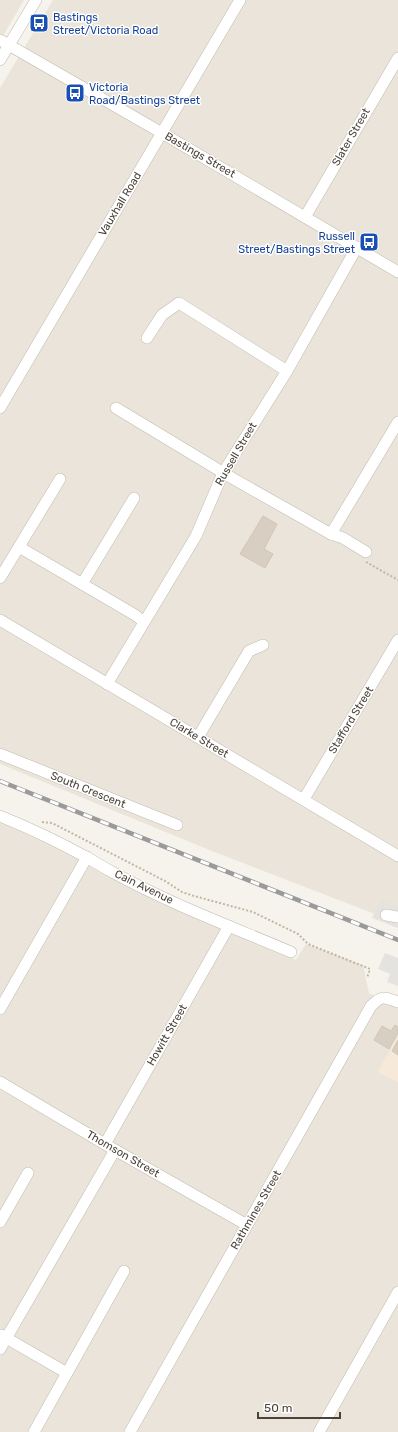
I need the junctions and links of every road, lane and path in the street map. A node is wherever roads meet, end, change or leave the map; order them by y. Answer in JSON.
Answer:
{"nodes":[{"id":1,"x":36,"y":0,"type":"edge"},
{"id":2,"x":240,"y":0,"type":"edge"},
{"id":3,"x":4,"y":43,"type":"edge"},
{"id":4,"x":398,"y":58,"type":"edge"},
{"id":5,"x":0,"y":60,"type":"edge"},
{"id":6,"x":162,"y":133,"type":"junction"},
{"id":7,"x":305,"y":217,"type":"junction"},
{"id":8,"x":357,"y":247,"type":"junction"},
{"id":9,"x":398,"y":272,"type":"edge"},
{"id":10,"x":147,"y":338,"type":"dead end"},
{"id":11,"x":287,"y":371,"type":"junction"},
{"id":12,"x":0,"y":408,"type":"edge"},
{"id":13,"x":116,"y":408,"type":"dead end"},
{"id":14,"x":398,"y":422,"type":"edge"},
{"id":15,"x":223,"y":473,"type":"junction"},
{"id":16,"x":60,"y":479,"type":"dead end"},
{"id":17,"x":134,"y":498,"type":"dead end"},
{"id":18,"x":331,"y":534,"type":"junction"},
{"id":19,"x":19,"y":547,"type":"junction"},
{"id":20,"x":366,"y":557,"type":"joint"},
{"id":21,"x":0,"y":578,"type":"edge"},
{"id":22,"x":398,"y":580,"type":"edge"},
{"id":23,"x":82,"y":584,"type":"junction"},
{"id":24,"x":0,"y":620,"type":"edge"},
{"id":25,"x":144,"y":622,"type":"junction"},
{"id":26,"x":398,"y":640,"type":"edge"},
{"id":27,"x":262,"y":645,"type":"dead end"},
{"id":28,"x":107,"y":684,"type":"junction"},
{"id":29,"x":198,"y":737,"type":"junction"},
{"id":30,"x":0,"y":754,"type":"edge"},
{"id":31,"x":304,"y":800,"type":"junction"},
{"id":32,"x":0,"y":816,"type":"edge"},
{"id":33,"x":177,"y":825,"type":"dead end"},
{"id":34,"x":35,"y":831,"type":"junction"},
{"id":35,"x":398,"y":856,"type":"edge"},
{"id":36,"x":87,"y":858,"type":"junction"},
{"id":37,"x":386,"y":915,"type":"dead end"},
{"id":38,"x":398,"y":917,"type":"edge"},
{"id":39,"x":229,"y":926,"type":"junction"},
{"id":40,"x":292,"y":952,"type":"dead end"},
{"id":41,"x":367,"y":978,"type":"dead end"},
{"id":42,"x":394,"y":1000,"type":"edge"},
{"id":43,"x":0,"y":1009,"type":"edge"},
{"id":44,"x":0,"y":1082,"type":"edge"},
{"id":45,"x":105,"y":1144,"type":"junction"},
{"id":46,"x":116,"y":1150,"type":"junction"},
{"id":47,"x":28,"y":1173,"type":"dead end"},
{"id":48,"x":0,"y":1222,"type":"edge"},
{"id":49,"x":247,"y":1225,"type":"junction"},
{"id":50,"x":124,"y":1271,"type":"dead end"},
{"id":51,"x":398,"y":1292,"type":"edge"},
{"id":52,"x":3,"y":1337,"type":"edge"},
{"id":53,"x":0,"y":1350,"type":"edge"},
{"id":54,"x":67,"y":1374,"type":"junction"},
{"id":55,"x":34,"y":1432,"type":"edge"},
{"id":56,"x":130,"y":1432,"type":"edge"},
{"id":57,"x":319,"y":1432,"type":"edge"}],
"edges":[{"from":1,"to":3,"type":"street"},
{"from":2,"to":6,"type":"street","name":"Vauxhall Road"},
{"from":3,"to":5,"type":"street"},
{"from":3,"to":6,"type":"street","name":"Bastings Street"},
{"from":4,"to":7,"type":"street","name":"Slater Street"},
{"from":6,"to":7,"type":"street","name":"Bastings Street"},
{"from":6,"to":12,"type":"street","name":"Vauxhall Road"},
{"from":7,"to":8,"type":"street","name":"Bastings Street"},
{"from":8,"to":9,"type":"street","name":"Bastings Street"},
{"from":8,"to":11,"type":"street","name":"Russell Street"},
{"from":10,"to":11,"type":"street"},
{"from":11,"to":15,"type":"street","name":"Russell Street"},
{"from":13,"to":15,"type":"street"},
{"from":14,"to":18,"type":"street"},
{"from":15,"to":18,"type":"street"},
{"from":15,"to":25,"type":"street","name":"Russell Street"},
{"from":16,"to":19,"type":"street"},
{"from":17,"to":23,"type":"street"},
{"from":18,"to":20,"type":"street"},
{"from":19,"to":21,"type":"street"},
{"from":19,"to":23,"type":"street"},
{"from":20,"to":22,"type":"path"},
{"from":23,"to":25,"type":"street"},
{"from":24,"to":28,"type":"street","name":"Clarke Street"},
{"from":25,"to":28,"type":"street","name":"Russell Street"},
{"from":26,"to":31,"type":"street","name":"Stafford Street"},
{"from":27,"to":29,"type":"street"},
{"from":28,"to":29,"type":"street","name":"Clarke Street"},
{"from":29,"to":31,"type":"street","name":"Clarke Street"},
{"from":30,"to":33,"type":"street","name":"South Crescent"},
{"from":31,"to":35,"type":"street","name":"Clarke Street"},
{"from":32,"to":34,"type":"street","name":"Cain Avenue"},
{"from":34,"to":36,"type":"street","name":"Cain Avenue"},
{"from":34,"to":41,"type":"path"},
{"from":36,"to":39,"type":"street","name":"Cain Avenue"},
{"from":36,"to":43,"type":"street"},
{"from":37,"to":38,"type":"street"},
{"from":39,"to":40,"type":"street","name":"Cain Avenue"},
{"from":39,"to":45,"type":"street","name":"Howitt Street"},
{"from":42,"to":49,"type":"street","name":"Rathmines Street"},
{"from":44,"to":45,"type":"street","name":"Thomson Street"},
{"from":45,"to":46,"type":"street","name":"Thomson Street"},
{"from":46,"to":49,"type":"street","name":"Thomson Street"},
{"from":46,"to":52,"type":"street"},
{"from":47,"to":48,"type":"street"},
{"from":49,"to":56,"type":"street","name":"Rathmines Street"},
{"from":50,"to":54,"type":"street"},
{"from":51,"to":57,"type":"street"},
{"from":52,"to":53,"type":"street"},
{"from":52,"to":54,"type":"street"},
{"from":54,"to":55,"type":"street"}]}
